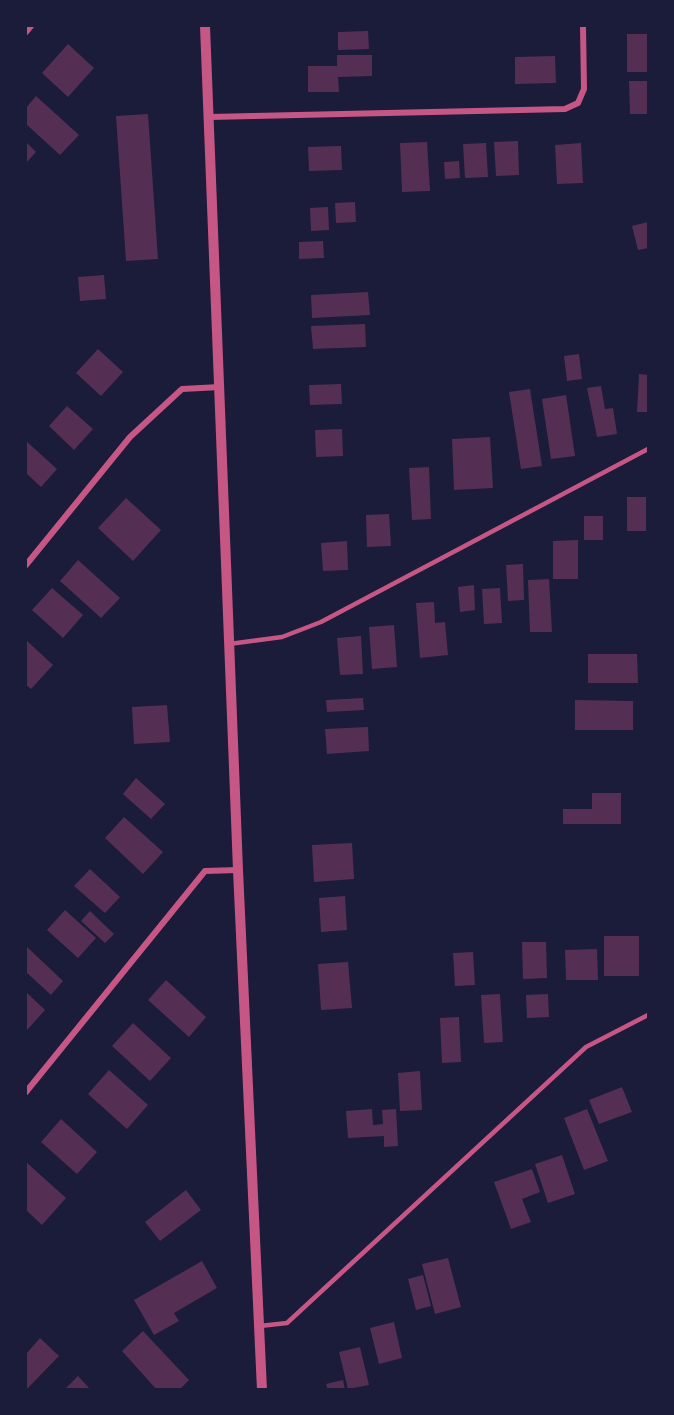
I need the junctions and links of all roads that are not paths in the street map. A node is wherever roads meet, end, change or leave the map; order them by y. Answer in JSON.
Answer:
{"nodes":[{"id":1,"x":31,"y":26,"type":"edge"},
{"id":2,"x":205,"y":26,"type":"edge"},
{"id":3,"x":583,"y":26,"type":"edge"},
{"id":4,"x":26,"y":32,"type":"edge"},
{"id":5,"x":209,"y":117,"type":"junction"},
{"id":6,"x":220,"y":387,"type":"junction"},
{"id":7,"x":648,"y":449,"type":"edge"},
{"id":8,"x":26,"y":565,"type":"edge"},
{"id":9,"x":229,"y":644,"type":"junction"},
{"id":10,"x":238,"y":870,"type":"junction"},
{"id":11,"x":648,"y":1015,"type":"edge"},
{"id":12,"x":26,"y":1092,"type":"edge"},
{"id":13,"x":259,"y":1326,"type":"junction"},
{"id":14,"x":262,"y":1389,"type":"edge"}],
"edges":[{"from":1,"to":4,"type":"street"},
{"from":2,"to":5,"type":"street"},
{"from":3,"to":5,"type":"street"},
{"from":5,"to":6,"type":"street"},
{"from":6,"to":8,"type":"street"},
{"from":6,"to":9,"type":"street"},
{"from":7,"to":9,"type":"lane"},
{"from":9,"to":10,"type":"street"},
{"from":10,"to":12,"type":"street"},
{"from":10,"to":13,"type":"street"},
{"from":11,"to":13,"type":"lane"},
{"from":13,"to":14,"type":"street"}]}
